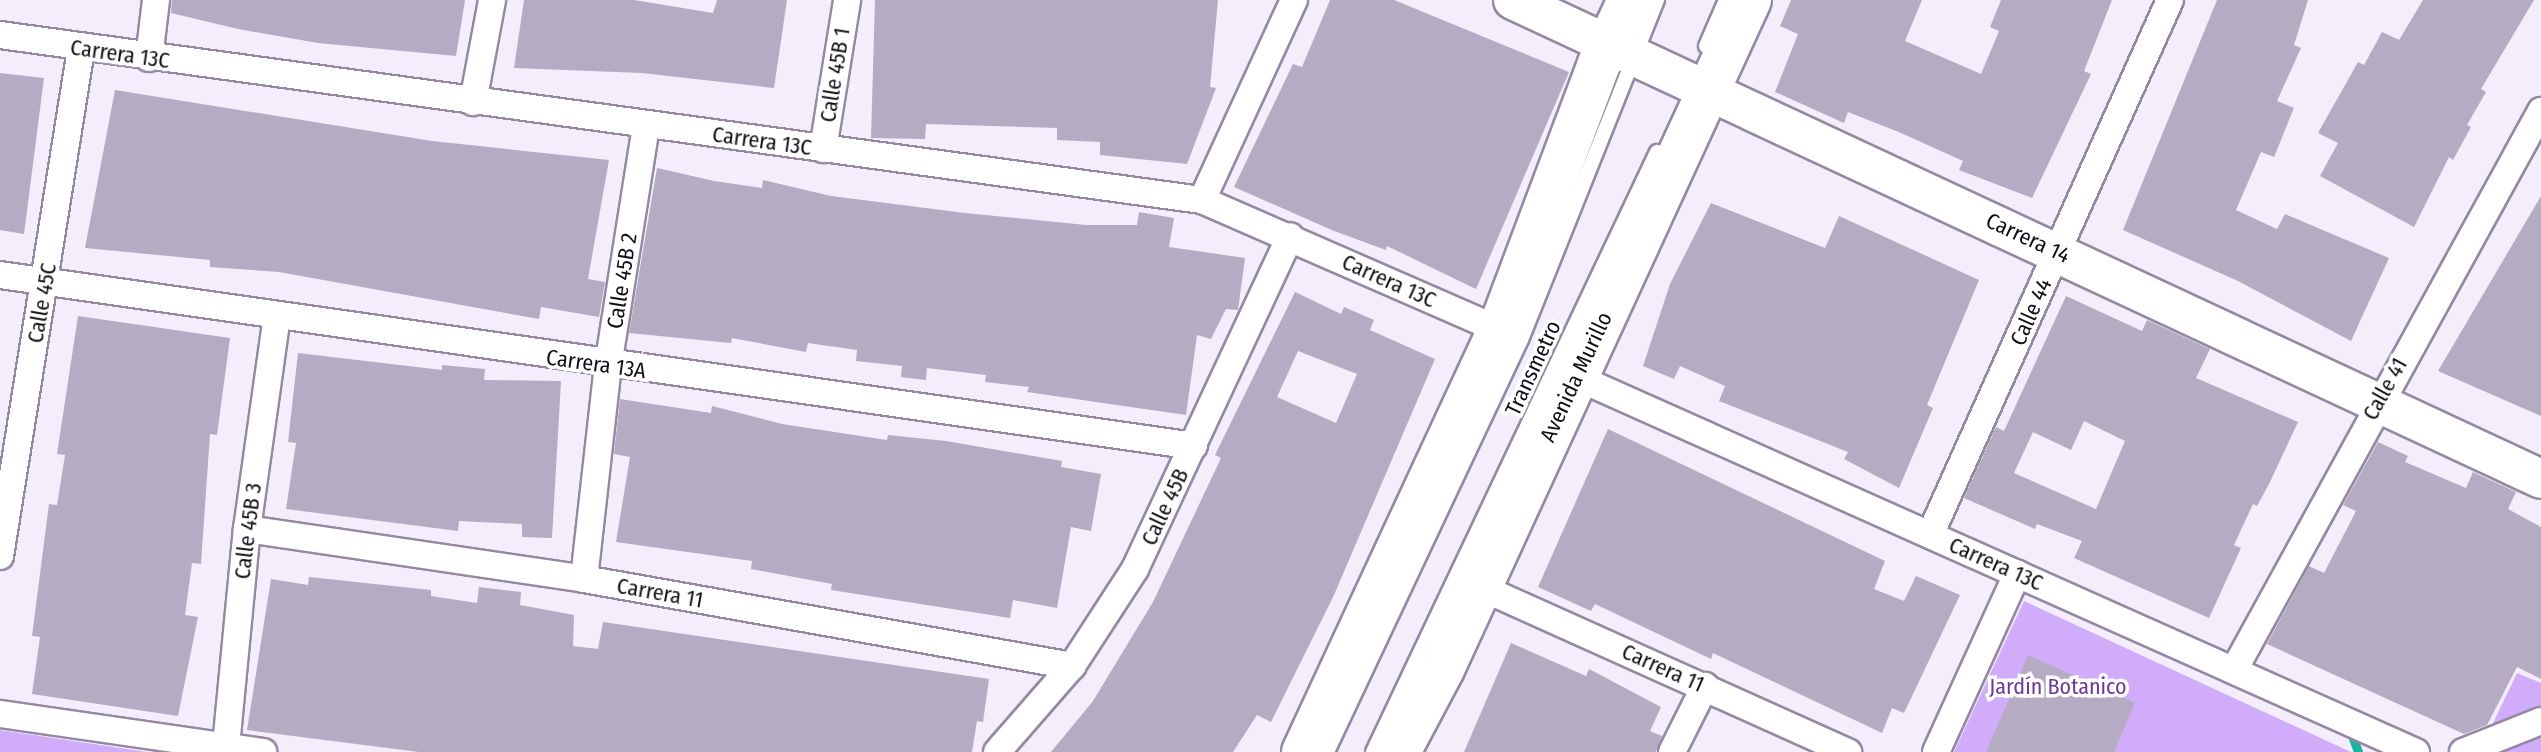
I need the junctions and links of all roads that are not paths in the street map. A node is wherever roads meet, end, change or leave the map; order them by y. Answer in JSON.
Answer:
{"nodes":[{"id":1,"x":156,"y":0,"type":"edge"},
{"id":2,"x":492,"y":0,"type":"edge"},
{"id":3,"x":847,"y":0,"type":"edge"},
{"id":4,"x":1294,"y":0,"type":"edge"},
{"id":5,"x":1513,"y":0,"type":"edge"},
{"id":6,"x":1629,"y":0,"type":"edge"},
{"id":7,"x":1657,"y":0,"type":"edge"},
{"id":8,"x":1726,"y":0,"type":"edge"},
{"id":9,"x":1750,"y":0,"type":"edge"},
{"id":10,"x":2170,"y":0,"type":"edge"},
{"id":11,"x":0,"y":35,"type":"edge"},
{"id":12,"x":1621,"y":48,"type":"junction"},
{"id":13,"x":81,"y":49,"type":"junction"},
{"id":14,"x":149,"y":58,"type":"junction"},
{"id":15,"x":1694,"y":90,"type":"junction"},
{"id":16,"x":473,"y":102,"type":"junction"},
{"id":17,"x":2541,"y":111,"type":"edge"},
{"id":18,"x":646,"y":125,"type":"junction"},
{"id":19,"x":1668,"y":130,"type":"dead end"},
{"id":20,"x":823,"y":149,"type":"junction"},
{"id":21,"x":1202,"y":200,"type":"junction"},
{"id":22,"x":1290,"y":236,"type":"junction"},
{"id":23,"x":2058,"y":252,"type":"junction"},
{"id":24,"x":0,"y":275,"type":"edge"},
{"id":25,"x":46,"y":282,"type":"junction"},
{"id":26,"x":277,"y":316,"type":"junction"},
{"id":27,"x":1499,"y":330,"type":"junction"},
{"id":28,"x":608,"y":366,"type":"junction"},
{"id":29,"x":1576,"y":377,"type":"junction"},
{"id":30,"x":2376,"y":404,"type":"junction"},
{"id":31,"x":1194,"y":446,"type":"junction"},
{"id":32,"x":2541,"y":479,"type":"edge"},
{"id":33,"x":4,"y":496,"type":"edge"},
{"id":34,"x":247,"y":529,"type":"junction"},
{"id":35,"x":1930,"y":535,"type":"junction"},
{"id":36,"x":0,"y":556,"type":"edge"},
{"id":37,"x":2017,"y":574,"type":"junction"},
{"id":38,"x":584,"y":579,"type":"junction"},
{"id":39,"x":1478,"y":586,"type":"junction"},
{"id":40,"x":1072,"y":666,"type":"junction"},
{"id":41,"x":2234,"y":670,"type":"junction"},
{"id":42,"x":1705,"y":686,"type":"junction"},
{"id":43,"x":0,"y":714,"type":"edge"},
{"id":44,"x":2541,"y":721,"type":"edge"},
{"id":45,"x":226,"y":746,"type":"junction"},
{"id":46,"x":263,"y":752,"type":"edge"},
{"id":47,"x":997,"y":752,"type":"edge"},
{"id":48,"x":1303,"y":752,"type":"edge"},
{"id":49,"x":1327,"y":752,"type":"edge"},
{"id":50,"x":1373,"y":752,"type":"edge"},
{"id":51,"x":1399,"y":752,"type":"edge"},
{"id":52,"x":1672,"y":752,"type":"edge"},
{"id":53,"x":1848,"y":752,"type":"edge"},
{"id":54,"x":1936,"y":752,"type":"edge"},
{"id":55,"x":2416,"y":752,"type":"edge"},
{"id":56,"x":2463,"y":752,"type":"edge"}],
"edges":[{"from":1,"to":14,"type":"street"},
{"from":2,"to":16,"type":"street"},
{"from":3,"to":20,"type":"street","name":"Calle 45B 1"},
{"from":4,"to":21,"type":"street"},
{"from":5,"to":12,"type":"street","name":"Carrera 14"},
{"from":6,"to":12,"type":"main road"},
{"from":7,"to":12,"type":"lane","name":"Transmetro"},
{"from":8,"to":15,"type":"lane"},
{"from":9,"to":15,"type":"main road","name":"Avenida Murillo"},
{"from":10,"to":23,"type":"street","name":"Calle 44"},
{"from":11,"to":13,"type":"street","name":"Carrera 13C"},
{"from":12,"to":15,"type":"street","name":"Carrera 14"},
{"from":12,"to":27,"type":"main road"},
{"from":12,"to":49,"type":"lane","name":"Transmetro"},
{"from":13,"to":14,"type":"street","name":"Carrera 13C"},
{"from":13,"to":25,"type":"street","name":"Calle 45C"},
{"from":14,"to":16,"type":"street","name":"Carrera 13C"},
{"from":15,"to":23,"type":"street","name":"Carrera 14"},
{"from":15,"to":29,"type":"main road","name":"Avenida Murillo"},
{"from":16,"to":18,"type":"street","name":"Carrera 13C"},
{"from":17,"to":30,"type":"street","name":"Calle 41"},
{"from":18,"to":20,"type":"street","name":"Carrera 13C"},
{"from":18,"to":28,"type":"street","name":"Calle 45B 2"},
{"from":19,"to":50,"type":"lane","name":"Transmetro"},
{"from":20,"to":21,"type":"street","name":"Carrera 13C"},
{"from":21,"to":22,"type":"street","name":"Carrera 13C"},
{"from":22,"to":27,"type":"street","name":"Carrera 13C"},
{"from":22,"to":31,"type":"street","name":"Calle 45B"},
{"from":23,"to":30,"type":"street","name":"Carrera 14"},
{"from":23,"to":35,"type":"street","name":"Calle 44"},
{"from":24,"to":25,"type":"street","name":"Carrera 13A"},
{"from":25,"to":26,"type":"street","name":"Carrera 13A"},
{"from":25,"to":33,"type":"street","name":"Calle 45C"},
{"from":26,"to":28,"type":"street","name":"Carrera 13A"},
{"from":26,"to":34,"type":"street","name":"Calle 45B 3"},
{"from":27,"to":48,"type":"main road"},
{"from":28,"to":31,"type":"street","name":"Carrera 13A"},
{"from":28,"to":38,"type":"street","name":"Calle 45B 2"},
{"from":29,"to":35,"type":"street","name":"Carrera 13C"},
{"from":29,"to":39,"type":"main road","name":"Avenida Murillo"},
{"from":30,"to":32,"type":"street","name":"Carrera 14"},
{"from":30,"to":41,"type":"street","name":"Calle 41"},
{"from":31,"to":40,"type":"street","name":"Calle 45B"},
{"from":33,"to":36,"type":"street","name":"Calle 45C"},
{"from":34,"to":38,"type":"street","name":"Carrera 11"},
{"from":34,"to":45,"type":"street","name":"Calle 45B 3"},
{"from":35,"to":37,"type":"street","name":"Carrera 13C"},
{"from":37,"to":41,"type":"street","name":"Carrera 13C"},
{"from":37,"to":54,"type":"street"},
{"from":38,"to":40,"type":"street","name":"Carrera 11"},
{"from":39,"to":42,"type":"street","name":"Carrera 11"},
{"from":39,"to":51,"type":"main road","name":"Avenida Murillo"},
{"from":40,"to":47,"type":"street","name":"Calle 45B"},
{"from":41,"to":55,"type":"street","name":"Carrera 13C"},
{"from":42,"to":52,"type":"street"},
{"from":42,"to":53,"type":"street","name":"Carrera 11"},
{"from":43,"to":45,"type":"street"},
{"from":44,"to":56,"type":"street"},
{"from":45,"to":46,"type":"street"}]}
